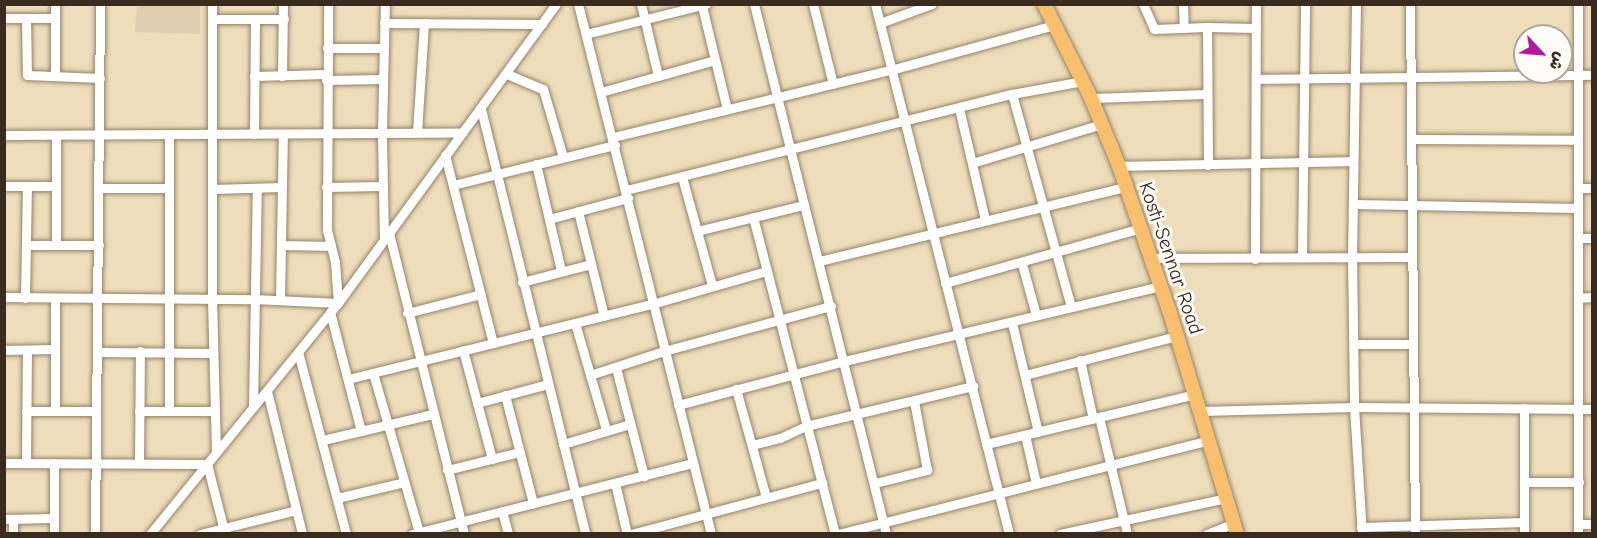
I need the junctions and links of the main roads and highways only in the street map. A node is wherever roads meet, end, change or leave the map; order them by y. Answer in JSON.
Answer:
{"nodes":[{"id":1,"x":1044,"y":4,"type":"edge"},
{"id":2,"x":1236,"y":528,"type":"edge"}],
"edges":[{"from":1,"to":2,"type":"highway","name":"Kosti-Sennar Road"}]}
